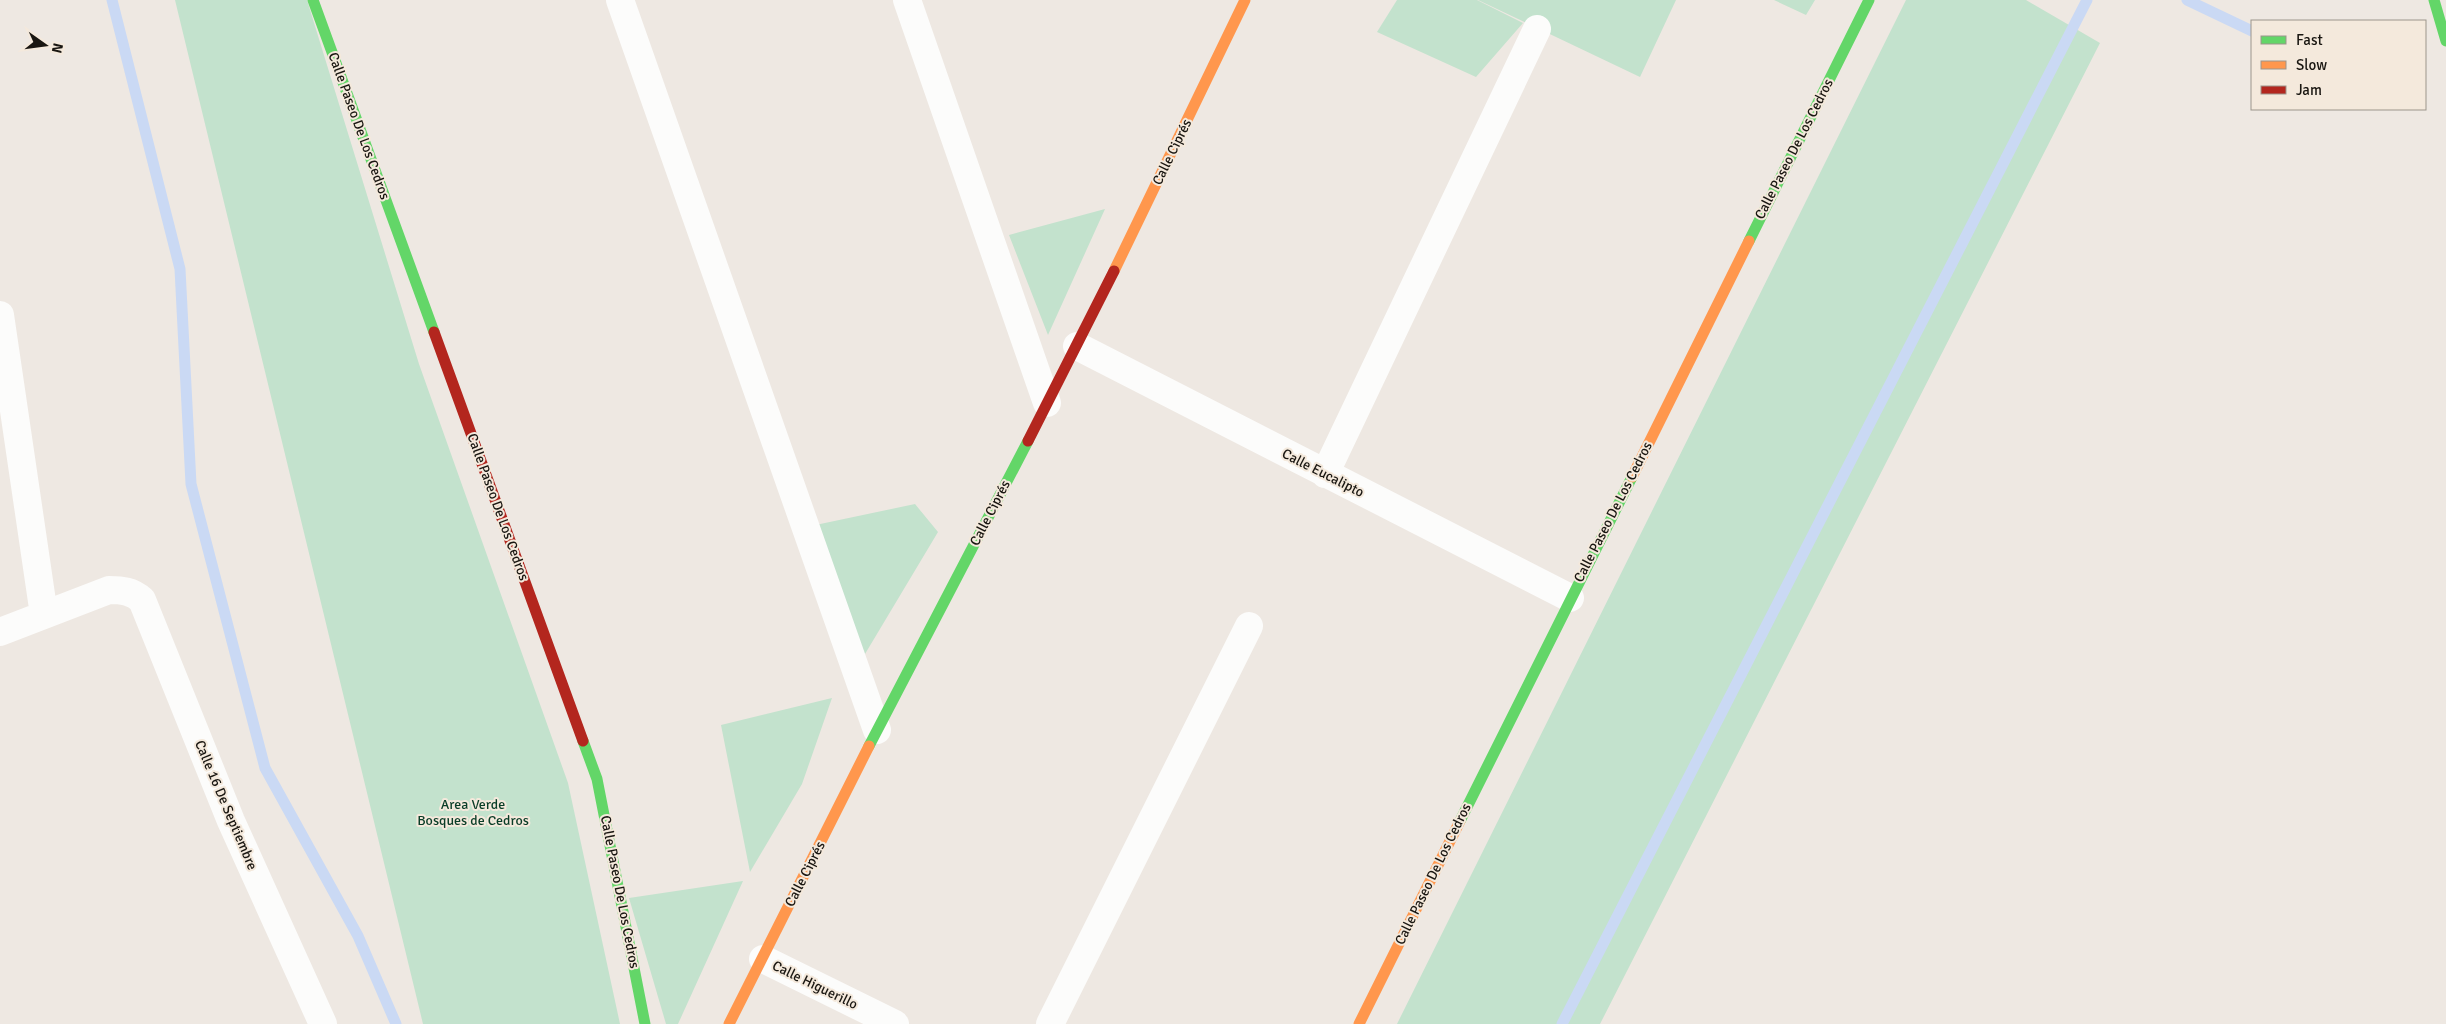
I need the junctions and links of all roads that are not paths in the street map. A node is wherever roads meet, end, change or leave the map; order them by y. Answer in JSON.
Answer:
{"nodes":[{"id":1,"x":313,"y":0,"type":"edge"},
{"id":2,"x":620,"y":0,"type":"edge"},
{"id":3,"x":907,"y":0,"type":"edge"},
{"id":4,"x":1245,"y":0,"type":"edge"},
{"id":5,"x":1869,"y":0,"type":"edge"},
{"id":6,"x":2434,"y":0,"type":"edge"},
{"id":7,"x":1537,"y":28,"type":"dead end"},
{"id":8,"x":2446,"y":41,"type":"edge"},
{"id":9,"x":0,"y":315,"type":"edge"},
{"id":10,"x":1077,"y":346,"type":"junction"},
{"id":11,"x":1047,"y":403,"type":"junction"},
{"id":12,"x":1325,"y":474,"type":"junction"},
{"id":13,"x":1570,"y":598,"type":"junction"},
{"id":14,"x":44,"y":615,"type":"junction"},
{"id":15,"x":1249,"y":626,"type":"dead end"},
{"id":16,"x":0,"y":632,"type":"edge"},
{"id":17,"x":877,"y":730,"type":"junction"},
{"id":18,"x":762,"y":959,"type":"junction"},
{"id":19,"x":323,"y":1024,"type":"edge"},
{"id":20,"x":645,"y":1024,"type":"edge"},
{"id":21,"x":729,"y":1024,"type":"edge"},
{"id":22,"x":895,"y":1024,"type":"edge"},
{"id":23,"x":1050,"y":1024,"type":"edge"},
{"id":24,"x":1359,"y":1024,"type":"edge"}],
"edges":[{"from":1,"to":20,"type":"street","name":"Calle Paseo De Los Cedros"},
{"from":2,"to":17,"type":"street"},
{"from":3,"to":11,"type":"street"},
{"from":4,"to":10,"type":"street","name":"Calle Ciprés"},
{"from":5,"to":13,"type":"street","name":"Calle Paseo De Los Cedros"},
{"from":6,"to":8,"type":"street"},
{"from":7,"to":12,"type":"street"},
{"from":9,"to":14,"type":"street"},
{"from":10,"to":11,"type":"street","name":"Calle Ciprés"},
{"from":10,"to":12,"type":"street","name":"Calle Eucalipto"},
{"from":11,"to":17,"type":"street","name":"Calle Ciprés"},
{"from":12,"to":13,"type":"street","name":"Calle Eucalipto"},
{"from":13,"to":24,"type":"street","name":"Calle Paseo De Los Cedros"},
{"from":14,"to":16,"type":"street"},
{"from":14,"to":19,"type":"street","name":"Calle 16 De Septiembre"},
{"from":15,"to":23,"type":"street"},
{"from":17,"to":18,"type":"street","name":"Calle Ciprés"},
{"from":18,"to":21,"type":"street","name":"Calle Ciprés"},
{"from":18,"to":22,"type":"street","name":"Calle Higuerillo"}]}
